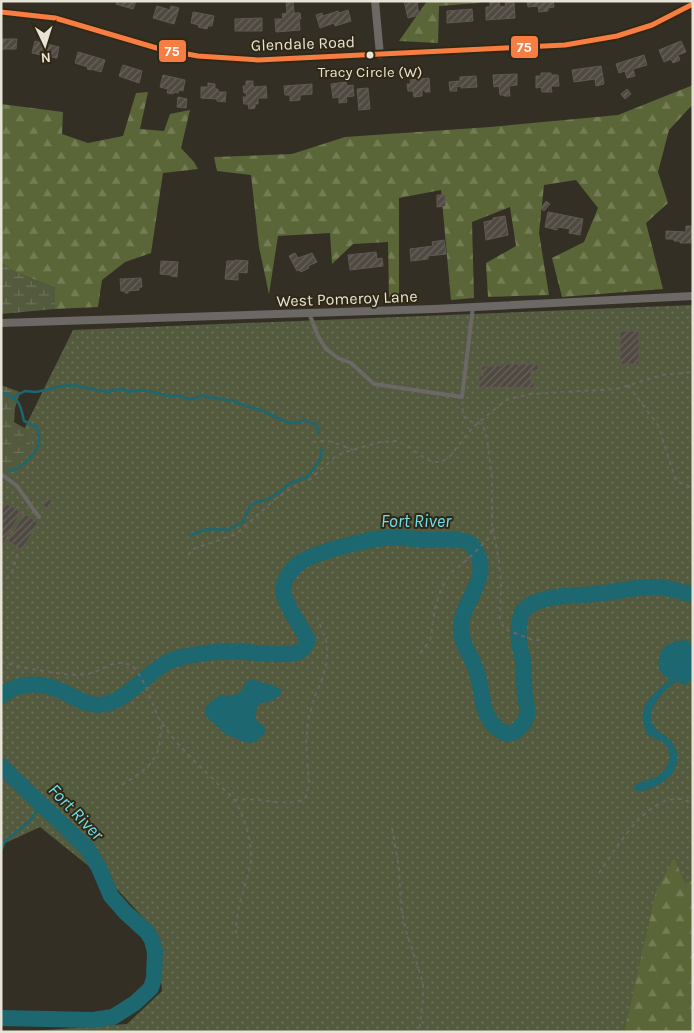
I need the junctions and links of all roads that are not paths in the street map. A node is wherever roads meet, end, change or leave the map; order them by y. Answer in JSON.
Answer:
{"nodes":[{"id":1,"x":375,"y":1,"type":"edge"},
{"id":2,"x":693,"y":4,"type":"edge"},
{"id":3,"x":1,"y":12,"type":"edge"},
{"id":4,"x":380,"y":55,"type":"junction"},
{"id":5,"x":693,"y":296,"type":"edge"},
{"id":6,"x":473,"y":307,"type":"junction"},
{"id":7,"x":309,"y":313,"type":"junction"},
{"id":8,"x":1,"y":323,"type":"edge"},
{"id":9,"x":1,"y":474,"type":"edge"},
{"id":10,"x":39,"y":517,"type":"dead end"}],
"edges":[{"from":1,"to":4,"type":"street"},
{"from":2,"to":4,"type":"street","name":"Glendale Road"},
{"from":3,"to":4,"type":"street","name":"Glendale Road"},
{"from":5,"to":6,"type":"street","name":"West Pomeroy Lane"},
{"from":6,"to":7,"type":"street","name":"West Pomeroy Lane"},
{"from":6,"to":7,"type":"lane"},
{"from":7,"to":8,"type":"street","name":"West Pomeroy Lane"},
{"from":9,"to":10,"type":"lane"}]}
